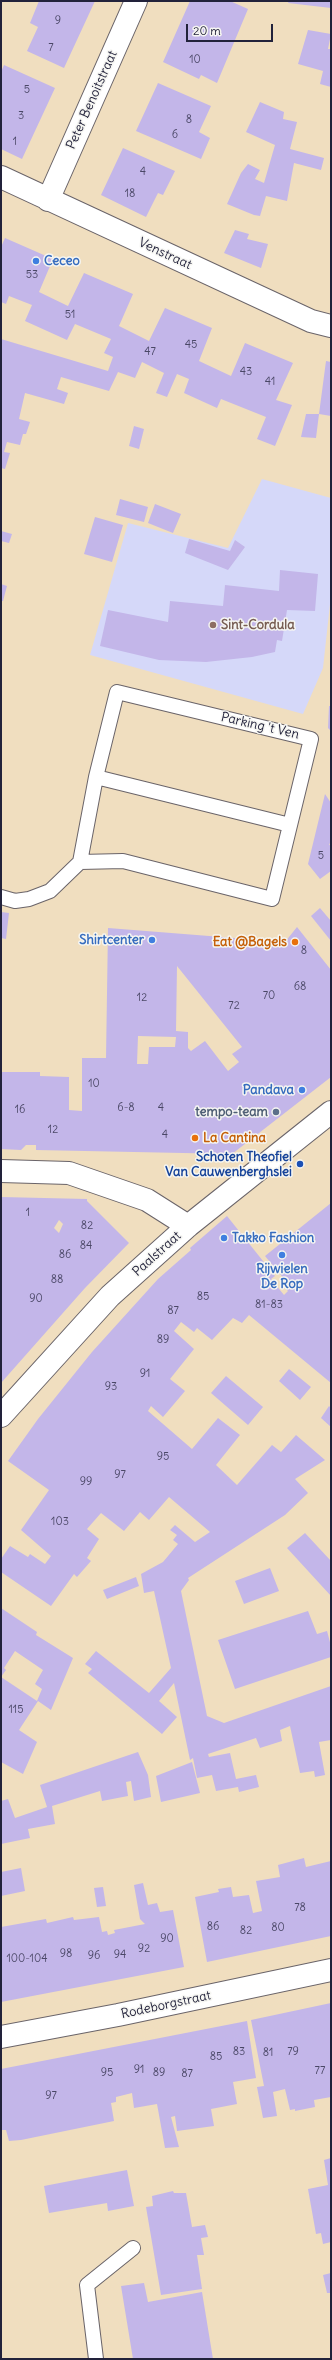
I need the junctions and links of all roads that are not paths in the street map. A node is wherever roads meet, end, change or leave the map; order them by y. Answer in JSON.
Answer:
{"nodes":[{"id":1,"x":136,"y":1,"type":"edge"},
{"id":2,"x":1,"y":177,"type":"edge"},
{"id":3,"x":48,"y":200,"type":"junction"},
{"id":4,"x":331,"y":326,"type":"edge"},
{"id":5,"x":96,"y":777,"type":"junction"},
{"id":6,"x":290,"y":825,"type":"junction"},
{"id":7,"x":80,"y":862,"type":"junction"},
{"id":8,"x":1,"y":897,"type":"edge"},
{"id":9,"x":331,"y":1112,"type":"edge"},
{"id":10,"x":1,"y":1172,"type":"edge"},
{"id":11,"x":188,"y":1226,"type":"junction"},
{"id":12,"x":1,"y":1416,"type":"edge"},
{"id":13,"x":331,"y":1970,"type":"edge"},
{"id":14,"x":1,"y":2036,"type":"edge"},
{"id":15,"x":133,"y":2248,"type":"dead end"},
{"id":16,"x":96,"y":2359,"type":"edge"}],
"edges":[{"from":1,"to":3,"type":"street","name":"Peter Benoitstraat"},
{"from":2,"to":3,"type":"street","name":"Venstraat"},
{"from":3,"to":4,"type":"street","name":"Venstraat"},
{"from":5,"to":6,"type":"lane"},
{"from":5,"to":6,"type":"lane","name":"Parking 't Ven"},
{"from":5,"to":7,"type":"lane","name":"Parking 't Ven"},
{"from":6,"to":7,"type":"lane","name":"Parking 't Ven"},
{"from":7,"to":8,"type":"lane"},
{"from":9,"to":11,"type":"street","name":"Paalstraat"},
{"from":10,"to":11,"type":"street"},
{"from":11,"to":12,"type":"street","name":"Paalstraat"},
{"from":13,"to":14,"type":"street","name":"Rodeborgstraat"},
{"from":15,"to":16,"type":"lane"}]}
